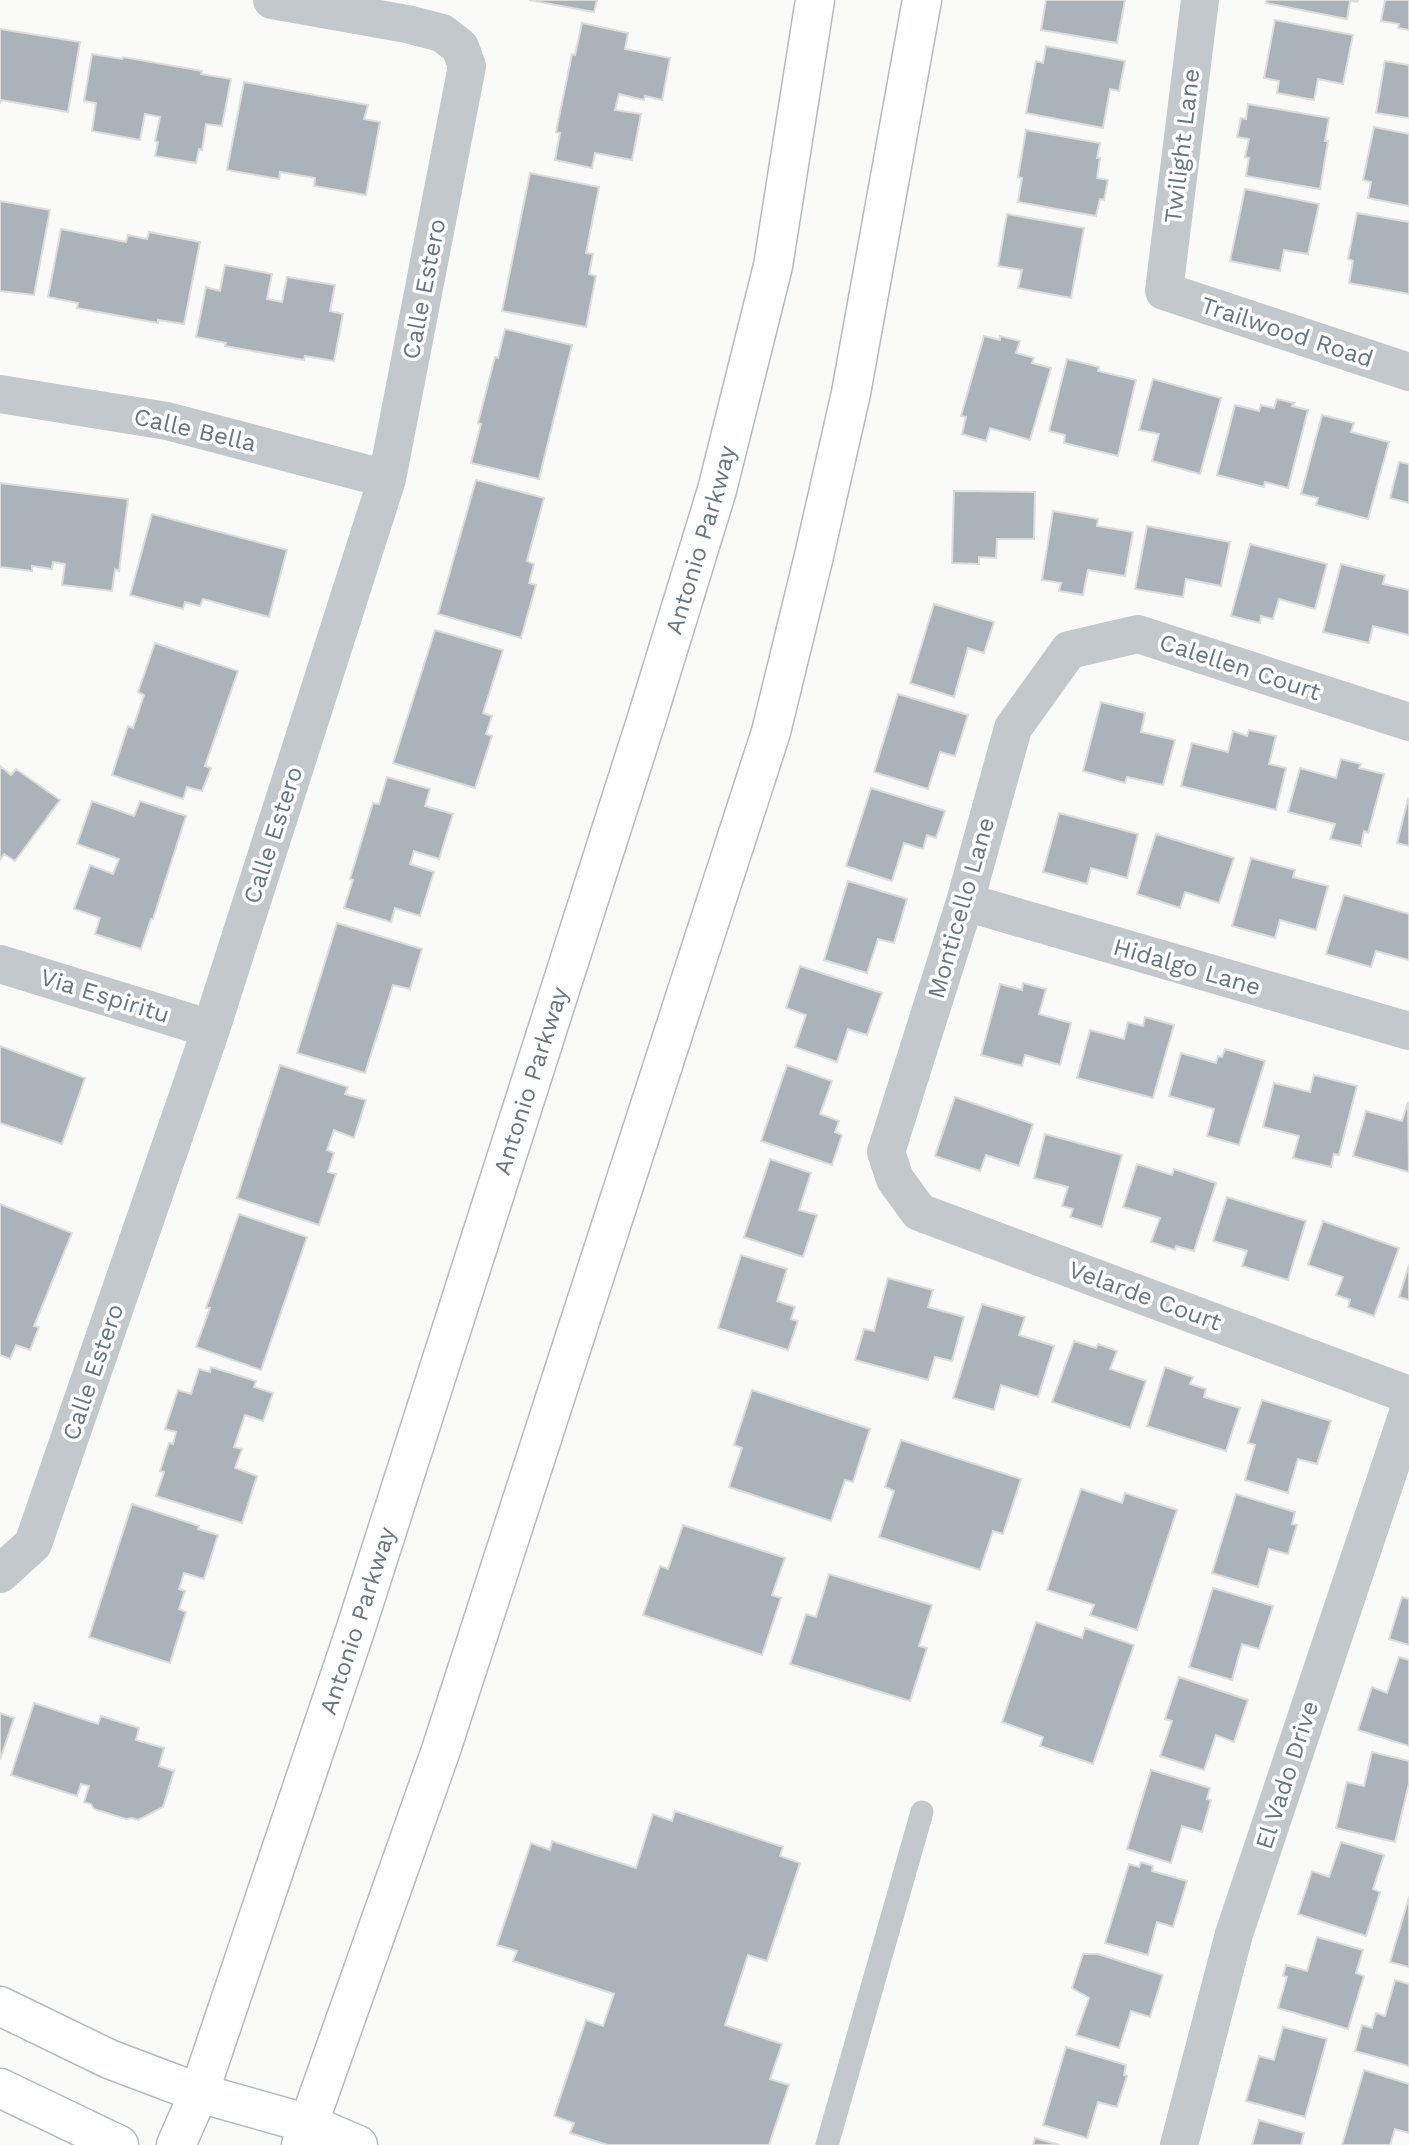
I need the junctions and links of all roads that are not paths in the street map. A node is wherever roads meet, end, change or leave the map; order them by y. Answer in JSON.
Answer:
{"nodes":[{"id":1,"x":272,"y":0,"type":"edge"},
{"id":2,"x":816,"y":0,"type":"edge"},
{"id":3,"x":922,"y":0,"type":"edge"},
{"id":4,"x":1200,"y":0,"type":"edge"},
{"id":5,"x":1164,"y":291,"type":"joint"},
{"id":6,"x":1409,"y":372,"type":"edge"},
{"id":7,"x":0,"y":394,"type":"edge"},
{"id":8,"x":387,"y":479,"type":"junction"},
{"id":9,"x":1069,"y":650,"type":"joint"},
{"id":10,"x":1409,"y":722,"type":"edge"},
{"id":11,"x":965,"y":902,"type":"junction"},
{"id":12,"x":0,"y":964,"type":"edge"},
{"id":13,"x":211,"y":1029,"type":"junction"},
{"id":14,"x":1409,"y":1031,"type":"edge"},
{"id":15,"x":895,"y":1179,"type":"joint"},
{"id":16,"x":1409,"y":1395,"type":"edge"},
{"id":17,"x":1409,"y":1410,"type":"edge"},
{"id":18,"x":0,"y":1574,"type":"edge"},
{"id":19,"x":922,"y":1812,"type":"dead end"},
{"id":20,"x":0,"y":2006,"type":"edge"},
{"id":21,"x":0,"y":2088,"type":"edge"},
{"id":22,"x":199,"y":2093,"type":"junction"},
{"id":23,"x":305,"y":2134,"type":"edge"},
{"id":24,"x":119,"y":2145,"type":"edge"},
{"id":25,"x":176,"y":2145,"type":"edge"},
{"id":26,"x":358,"y":2145,"type":"edge"},
{"id":27,"x":827,"y":2145,"type":"edge"},
{"id":28,"x":1179,"y":2145,"type":"edge"}],
"edges":[{"from":1,"to":8,"type":"street","name":"Calle Estero"},
{"from":2,"to":22,"type":"main road","name":"Antonio Parkway"},
{"from":3,"to":23,"type":"main road"},
{"from":4,"to":5,"type":"street","name":"Twilight Lane"},
{"from":5,"to":6,"type":"street","name":"Trailwood Road"},
{"from":7,"to":8,"type":"street","name":"Calle Bella"},
{"from":8,"to":13,"type":"street","name":"Calle Estero"},
{"from":9,"to":10,"type":"street","name":"Calellen Court"},
{"from":9,"to":11,"type":"street","name":"Monticello Lane"},
{"from":11,"to":14,"type":"street","name":"Hidalgo Lane"},
{"from":11,"to":15,"type":"street","name":"Monticello Lane"},
{"from":12,"to":13,"type":"street","name":"Via Espiritu"},
{"from":13,"to":18,"type":"street","name":"Calle Estero"},
{"from":15,"to":16,"type":"street","name":"Velarde Court"},
{"from":17,"to":28,"type":"street","name":"El Vado Drive"},
{"from":19,"to":27,"type":"lane"},
{"from":20,"to":22,"type":"main road"},
{"from":21,"to":24,"type":"main road"},
{"from":22,"to":23,"type":"main road"},
{"from":22,"to":25,"type":"main road","name":"Antonio Parkway"},
{"from":23,"to":26,"type":"main road"}]}
